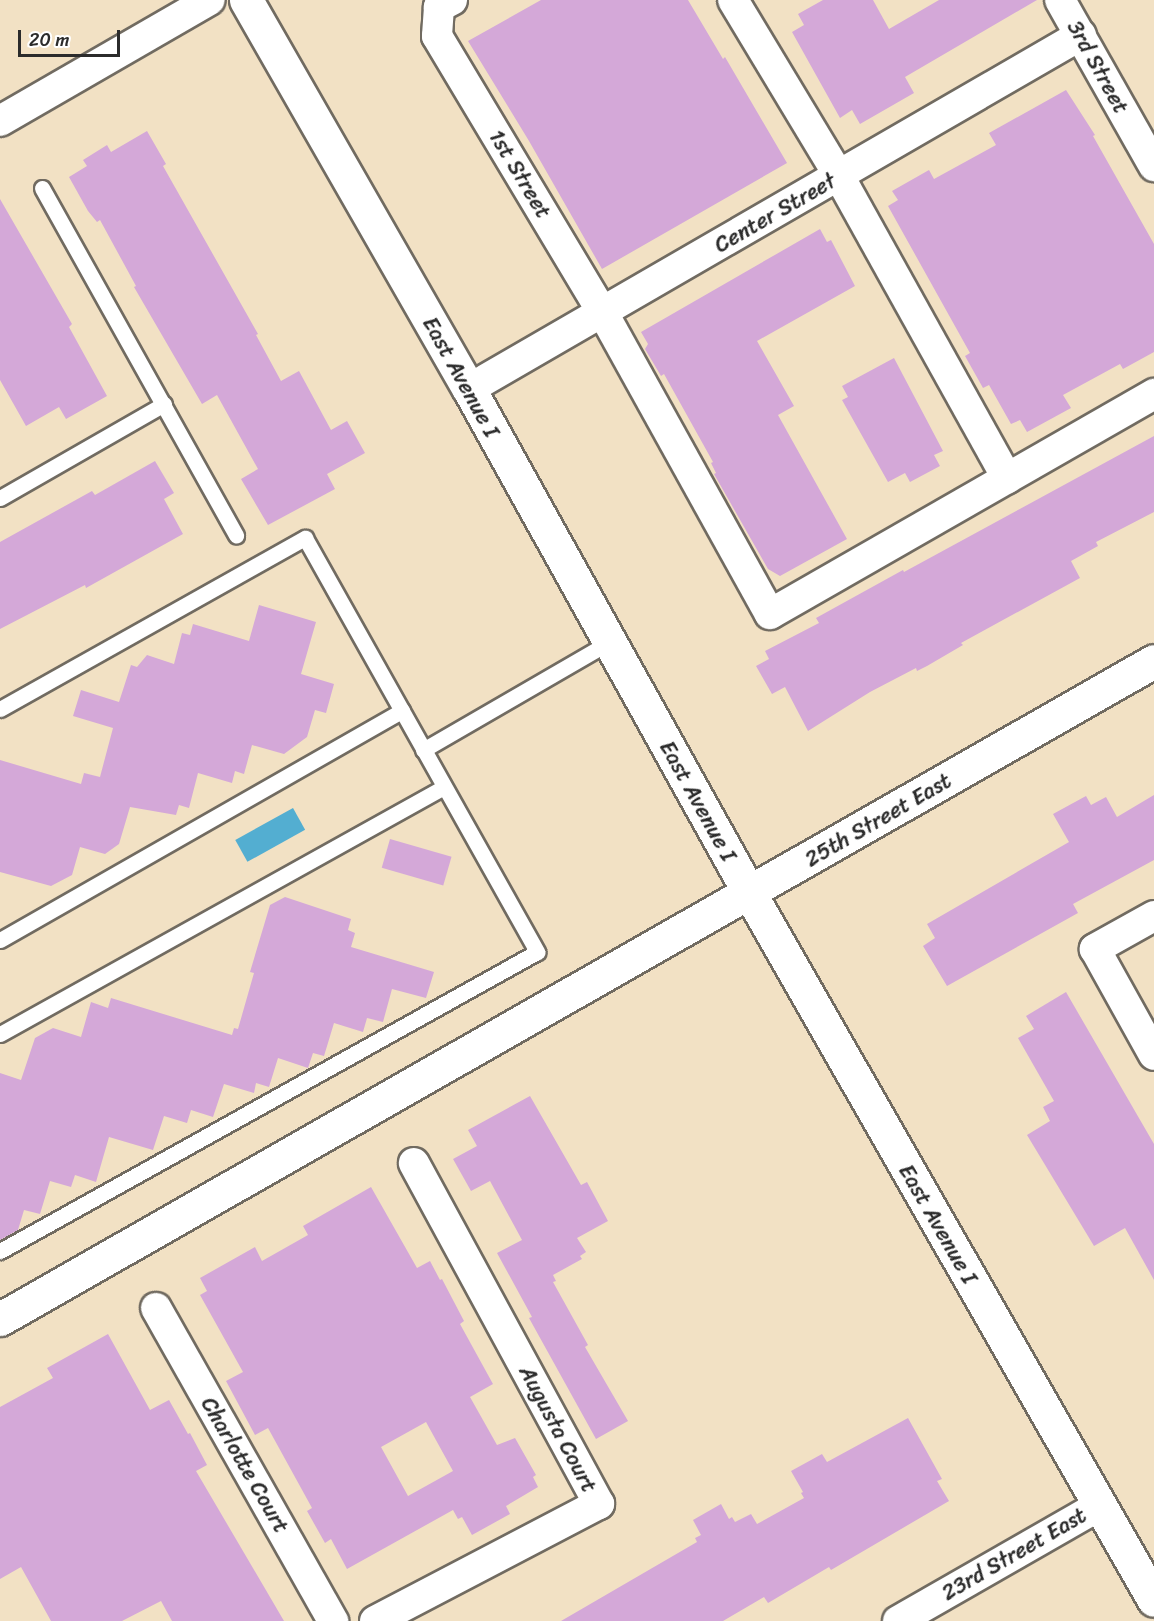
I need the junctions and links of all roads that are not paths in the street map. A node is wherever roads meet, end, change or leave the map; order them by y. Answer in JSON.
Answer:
{"nodes":[{"id":1,"x":210,"y":0,"type":"edge"},
{"id":2,"x":246,"y":0,"type":"edge"},
{"id":3,"x":452,"y":0,"type":"edge"},
{"id":4,"x":733,"y":0,"type":"edge"},
{"id":5,"x":1060,"y":0,"type":"edge"},
{"id":6,"x":1081,"y":35,"type":"junction"},
{"id":7,"x":0,"y":121,"type":"edge"},
{"id":8,"x":1154,"y":166,"type":"edge"},
{"id":9,"x":839,"y":176,"type":"junction"},
{"id":10,"x":42,"y":188,"type":"dead end"},
{"id":11,"x":603,"y":313,"type":"junction"},
{"id":12,"x":469,"y":389,"type":"junction"},
{"id":13,"x":1154,"y":394,"type":"edge"},
{"id":14,"x":164,"y":404,"type":"junction"},
{"id":15,"x":1007,"y":478,"type":"junction"},
{"id":16,"x":0,"y":498,"type":"edge"},
{"id":17,"x":236,"y":535,"type":"dead end"},
{"id":18,"x":609,"y":642,"type":"junction"},
{"id":19,"x":1154,"y":661,"type":"edge"},
{"id":20,"x":0,"y":709,"type":"edge"},
{"id":21,"x":402,"y":711,"type":"junction"},
{"id":22,"x":423,"y":750,"type":"junction"},
{"id":23,"x":444,"y":786,"type":"junction"},
{"id":24,"x":750,"y":894,"type":"junction"},
{"id":25,"x":1154,"y":916,"type":"edge"},
{"id":26,"x":0,"y":940,"type":"edge"},
{"id":27,"x":0,"y":1034,"type":"edge"},
{"id":28,"x":1154,"y":1055,"type":"edge"},
{"id":29,"x":414,"y":1163,"type":"dead end"},
{"id":30,"x":0,"y":1251,"type":"edge"},
{"id":31,"x":156,"y":1308,"type":"dead end"},
{"id":32,"x":0,"y":1319,"type":"edge"},
{"id":33,"x":1099,"y":1506,"type":"junction"},
{"id":34,"x":1154,"y":1600,"type":"edge"},
{"id":35,"x":333,"y":1621,"type":"edge"},
{"id":36,"x":375,"y":1621,"type":"edge"},
{"id":37,"x":898,"y":1621,"type":"edge"}],
"edges":[{"from":1,"to":7,"type":"street"},
{"from":2,"to":12,"type":"main road","name":"East Avenue I"},
{"from":3,"to":11,"type":"street","name":"1st Street"},
{"from":4,"to":9,"type":"street"},
{"from":5,"to":6,"type":"street","name":"3rd Street"},
{"from":6,"to":8,"type":"street","name":"3rd Street"},
{"from":6,"to":9,"type":"street","name":"Center Street"},
{"from":9,"to":11,"type":"street","name":"Center Street"},
{"from":9,"to":15,"type":"street"},
{"from":10,"to":14,"type":"lane"},
{"from":11,"to":12,"type":"street","name":"Center Street"},
{"from":11,"to":15,"type":"street","name":"1st Street"},
{"from":12,"to":18,"type":"main road","name":"East Avenue I"},
{"from":13,"to":15,"type":"street"},
{"from":14,"to":16,"type":"lane"},
{"from":14,"to":17,"type":"lane"},
{"from":18,"to":22,"type":"lane"},
{"from":18,"to":24,"type":"main road","name":"East Avenue I"},
{"from":19,"to":24,"type":"main road","name":"25th Street East"},
{"from":20,"to":21,"type":"lane"},
{"from":21,"to":22,"type":"lane"},
{"from":21,"to":26,"type":"lane"},
{"from":22,"to":23,"type":"lane"},
{"from":23,"to":27,"type":"lane"},
{"from":23,"to":30,"type":"lane"},
{"from":24,"to":32,"type":"main road","name":"25th Street East"},
{"from":24,"to":33,"type":"main road","name":"East Avenue I"},
{"from":25,"to":28,"type":"street"},
{"from":29,"to":36,"type":"street","name":"Augusta Court"},
{"from":31,"to":35,"type":"street","name":"Charlotte Court"},
{"from":33,"to":34,"type":"main road","name":"East Avenue I"},
{"from":33,"to":37,"type":"street","name":"23rd Street East"}]}
